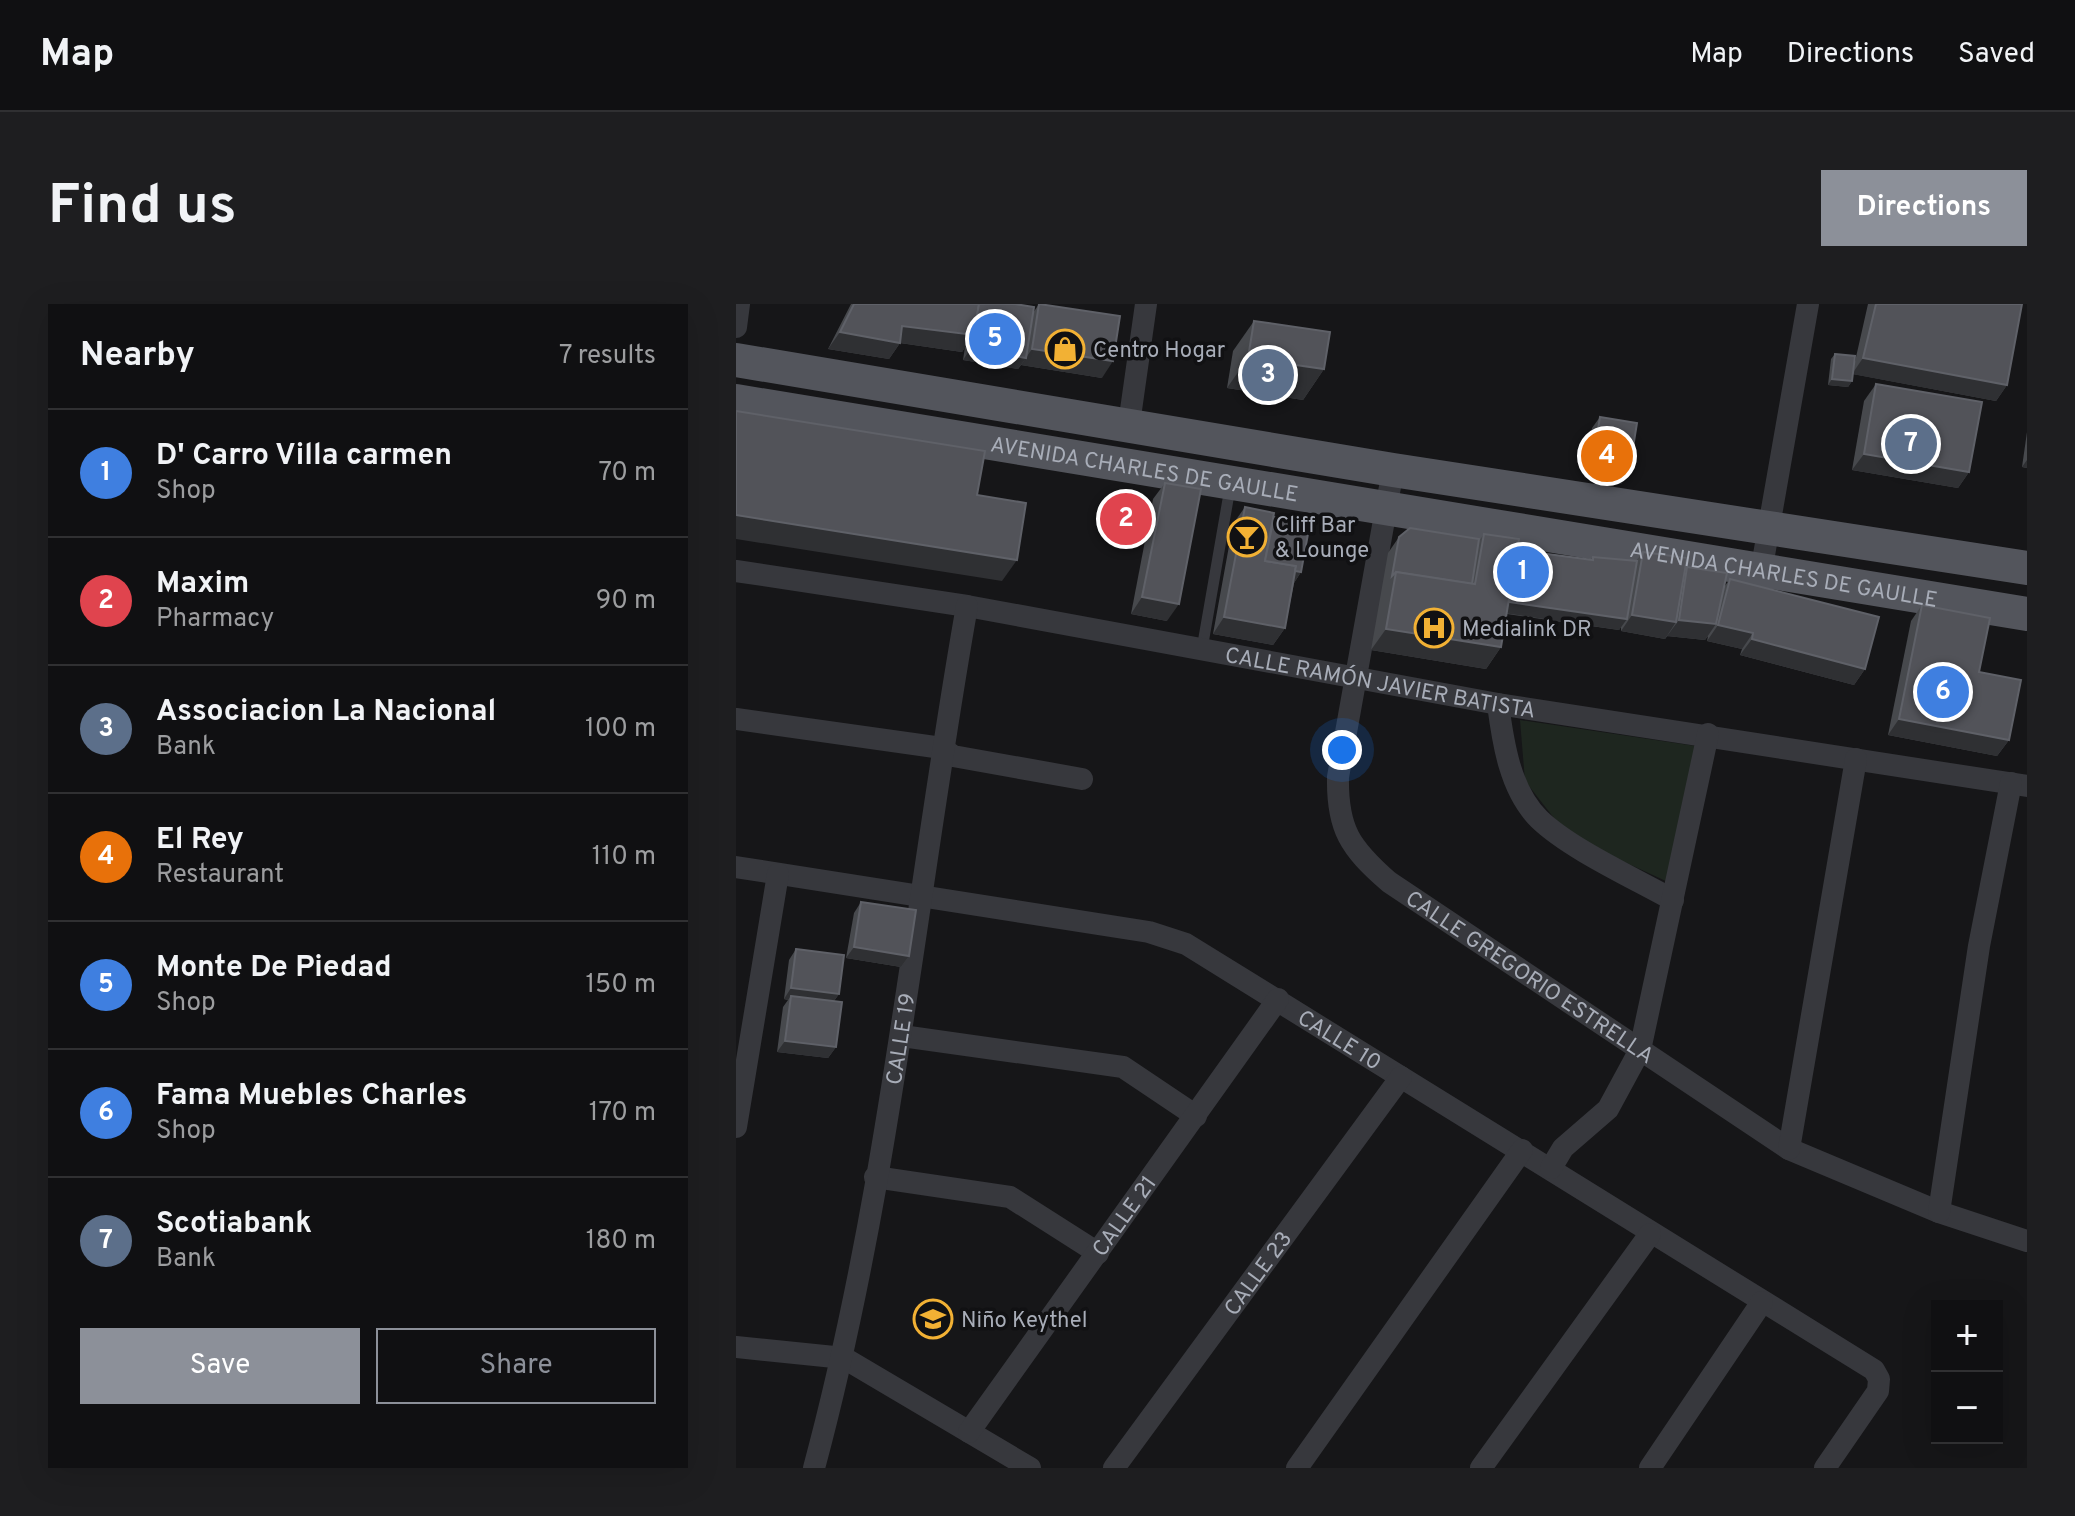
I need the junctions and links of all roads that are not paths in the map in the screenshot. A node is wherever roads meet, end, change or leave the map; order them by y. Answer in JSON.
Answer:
{"nodes":[{"id":1,"x":739,"y":304,"type":"edge"},
{"id":2,"x":1146,"y":304,"type":"edge"},
{"id":3,"x":1808,"y":304,"type":"edge"},
{"id":4,"x":736,"y":327,"type":"edge"},
{"id":5,"x":736,"y":360,"type":"edge"},
{"id":6,"x":736,"y":401,"type":"edge"},
{"id":7,"x":1129,"y":424,"type":"junction"},
{"id":8,"x":1393,"y":470,"type":"junction"},
{"id":9,"x":1231,"y":483,"type":"junction"},
{"id":10,"x":1386,"y":508,"type":"junction"},
{"id":11,"x":1767,"y":529,"type":"junction"},
{"id":12,"x":2027,"y":568,"type":"edge"},
{"id":13,"x":736,"y":571,"type":"edge"},
{"id":14,"x":1761,"y":572,"type":"junction"},
{"id":15,"x":967,"y":606,"type":"junction"},
{"id":16,"x":2027,"y":614,"type":"edge"},
{"id":17,"x":1202,"y":649,"type":"junction"},
{"id":18,"x":1353,"y":678,"type":"junction"},
{"id":19,"x":1498,"y":704,"type":"junction"},
{"id":20,"x":736,"y":719,"type":"edge"},
{"id":21,"x":1708,"y":734,"type":"junction"},
{"id":22,"x":942,"y":748,"type":"junction"},
{"id":23,"x":1856,"y":759,"type":"junction"},
{"id":24,"x":1082,"y":779,"type":"dead end"},
{"id":25,"x":2019,"y":784,"type":"edge"},
{"id":26,"x":736,"y":867,"type":"edge"},
{"id":27,"x":778,"y":874,"type":"junction"},
{"id":28,"x":921,"y":895,"type":"junction"},
{"id":29,"x":1673,"y":900,"type":"junction"},
{"id":30,"x":1278,"y":999,"type":"junction"},
{"id":31,"x":902,"y":1036,"type":"junction"},
{"id":32,"x":1640,"y":1050,"type":"junction"},
{"id":33,"x":1401,"y":1077,"type":"junction"},
{"id":34,"x":1196,"y":1116,"type":"junction"},
{"id":35,"x":736,"y":1127,"type":"edge"},
{"id":36,"x":1789,"y":1149,"type":"junction"},
{"id":37,"x":1522,"y":1150,"type":"junction"},
{"id":38,"x":1551,"y":1168,"type":"junction"},
{"id":39,"x":875,"y":1177,"type":"junction"},
{"id":40,"x":1939,"y":1212,"type":"junction"},
{"id":41,"x":1650,"y":1234,"type":"junction"},
{"id":42,"x":2027,"y":1241,"type":"edge"},
{"id":43,"x":1098,"y":1253,"type":"junction"},
{"id":44,"x":1762,"y":1302,"type":"junction"},
{"id":45,"x":736,"y":1347,"type":"edge"},
{"id":46,"x":844,"y":1358,"type":"junction"},
{"id":47,"x":969,"y":1432,"type":"junction"},
{"id":48,"x":814,"y":1468,"type":"edge"},
{"id":49,"x":1030,"y":1468,"type":"edge"},
{"id":50,"x":1114,"y":1468,"type":"edge"},
{"id":51,"x":1297,"y":1468,"type":"edge"},
{"id":52,"x":1481,"y":1468,"type":"edge"},
{"id":53,"x":1650,"y":1468,"type":"edge"},
{"id":54,"x":1825,"y":1468,"type":"edge"}],
"edges":[{"from":1,"to":4,"type":"street"},
{"from":2,"to":7,"type":"street"},
{"from":3,"to":11,"type":"street"},
{"from":5,"to":7,"type":"main road","name":"AVENIDA CHARLES DE GAULLE"},
{"from":6,"to":9,"type":"main road","name":"AVENIDA CHARLES DE GAULLE"},
{"from":7,"to":8,"type":"main road","name":"AVENIDA CHARLES DE GAULLE"},
{"from":8,"to":10,"type":"street","name":"CALLE GREGORIO ESTRELLA"},
{"from":8,"to":11,"type":"main road","name":"AVENIDA CHARLES DE GAULLE"},
{"from":9,"to":10,"type":"main road","name":"AVENIDA CHARLES DE GAULLE"},
{"from":9,"to":17,"type":"lane"},
{"from":10,"to":14,"type":"main road","name":"AVENIDA CHARLES DE GAULLE"},
{"from":10,"to":18,"type":"street","name":"CALLE GREGORIO ESTRELLA"},
{"from":11,"to":12,"type":"main road","name":"AVENIDA CHARLES DE GAULLE"},
{"from":11,"to":14,"type":"street"},
{"from":13,"to":15,"type":"street","name":"CALLE RAMÓN JAVIER BATISTA"},
{"from":14,"to":16,"type":"main road","name":"AVENIDA CHARLES DE GAULLE"},
{"from":15,"to":17,"type":"street","name":"CALLE RAMÓN JAVIER BATISTA"},
{"from":15,"to":22,"type":"street","name":"CALLE 19"},
{"from":17,"to":18,"type":"street","name":"CALLE RAMÓN JAVIER BATISTA"},
{"from":18,"to":19,"type":"street","name":"CALLE RAMÓN JAVIER BATISTA"},
{"from":18,"to":32,"type":"street","name":"CALLE GREGORIO ESTRELLA"},
{"from":19,"to":21,"type":"street","name":"CALLE RAMÓN JAVIER BATISTA"},
{"from":19,"to":29,"type":"street"},
{"from":20,"to":22,"type":"street"},
{"from":21,"to":23,"type":"street","name":"CALLE RAMÓN JAVIER BATISTA"},
{"from":21,"to":29,"type":"street"},
{"from":22,"to":24,"type":"street"},
{"from":22,"to":28,"type":"street","name":"CALLE 19"},
{"from":23,"to":25,"type":"street","name":"CALLE RAMÓN JAVIER BATISTA"},
{"from":23,"to":36,"type":"street"},
{"from":25,"to":40,"type":"street"},
{"from":26,"to":27,"type":"street","name":"CALLE 10"},
{"from":27,"to":28,"type":"street","name":"CALLE 10"},
{"from":27,"to":35,"type":"street"},
{"from":28,"to":30,"type":"street","name":"CALLE 10"},
{"from":28,"to":31,"type":"street","name":"CALLE 19"},
{"from":29,"to":32,"type":"street"},
{"from":30,"to":33,"type":"street","name":"CALLE 10"},
{"from":30,"to":34,"type":"street","name":"CALLE 21"},
{"from":31,"to":34,"type":"street"},
{"from":31,"to":39,"type":"street","name":"CALLE 19"},
{"from":32,"to":36,"type":"street","name":"CALLE GREGORIO ESTRELLA"},
{"from":32,"to":38,"type":"street"},
{"from":33,"to":37,"type":"street","name":"CALLE 10"},
{"from":33,"to":50,"type":"street","name":"CALLE 23"},
{"from":34,"to":43,"type":"street","name":"CALLE 21"},
{"from":36,"to":40,"type":"street","name":"CALLE GREGORIO ESTRELLA"},
{"from":37,"to":38,"type":"street","name":"CALLE 10"},
{"from":37,"to":51,"type":"street"},
{"from":38,"to":41,"type":"street","name":"CALLE 10"},
{"from":39,"to":43,"type":"street"},
{"from":39,"to":46,"type":"street","name":"CALLE 19"},
{"from":40,"to":42,"type":"street","name":"CALLE GREGORIO ESTRELLA"},
{"from":41,"to":44,"type":"street","name":"CALLE 10"},
{"from":41,"to":52,"type":"street"},
{"from":43,"to":47,"type":"street","name":"CALLE 21"},
{"from":44,"to":53,"type":"street"},
{"from":44,"to":54,"type":"street","name":"CALLE 10"},
{"from":45,"to":46,"type":"street"},
{"from":46,"to":47,"type":"street"},
{"from":46,"to":48,"type":"street","name":"CALLE 19"},
{"from":47,"to":49,"type":"street"}]}
